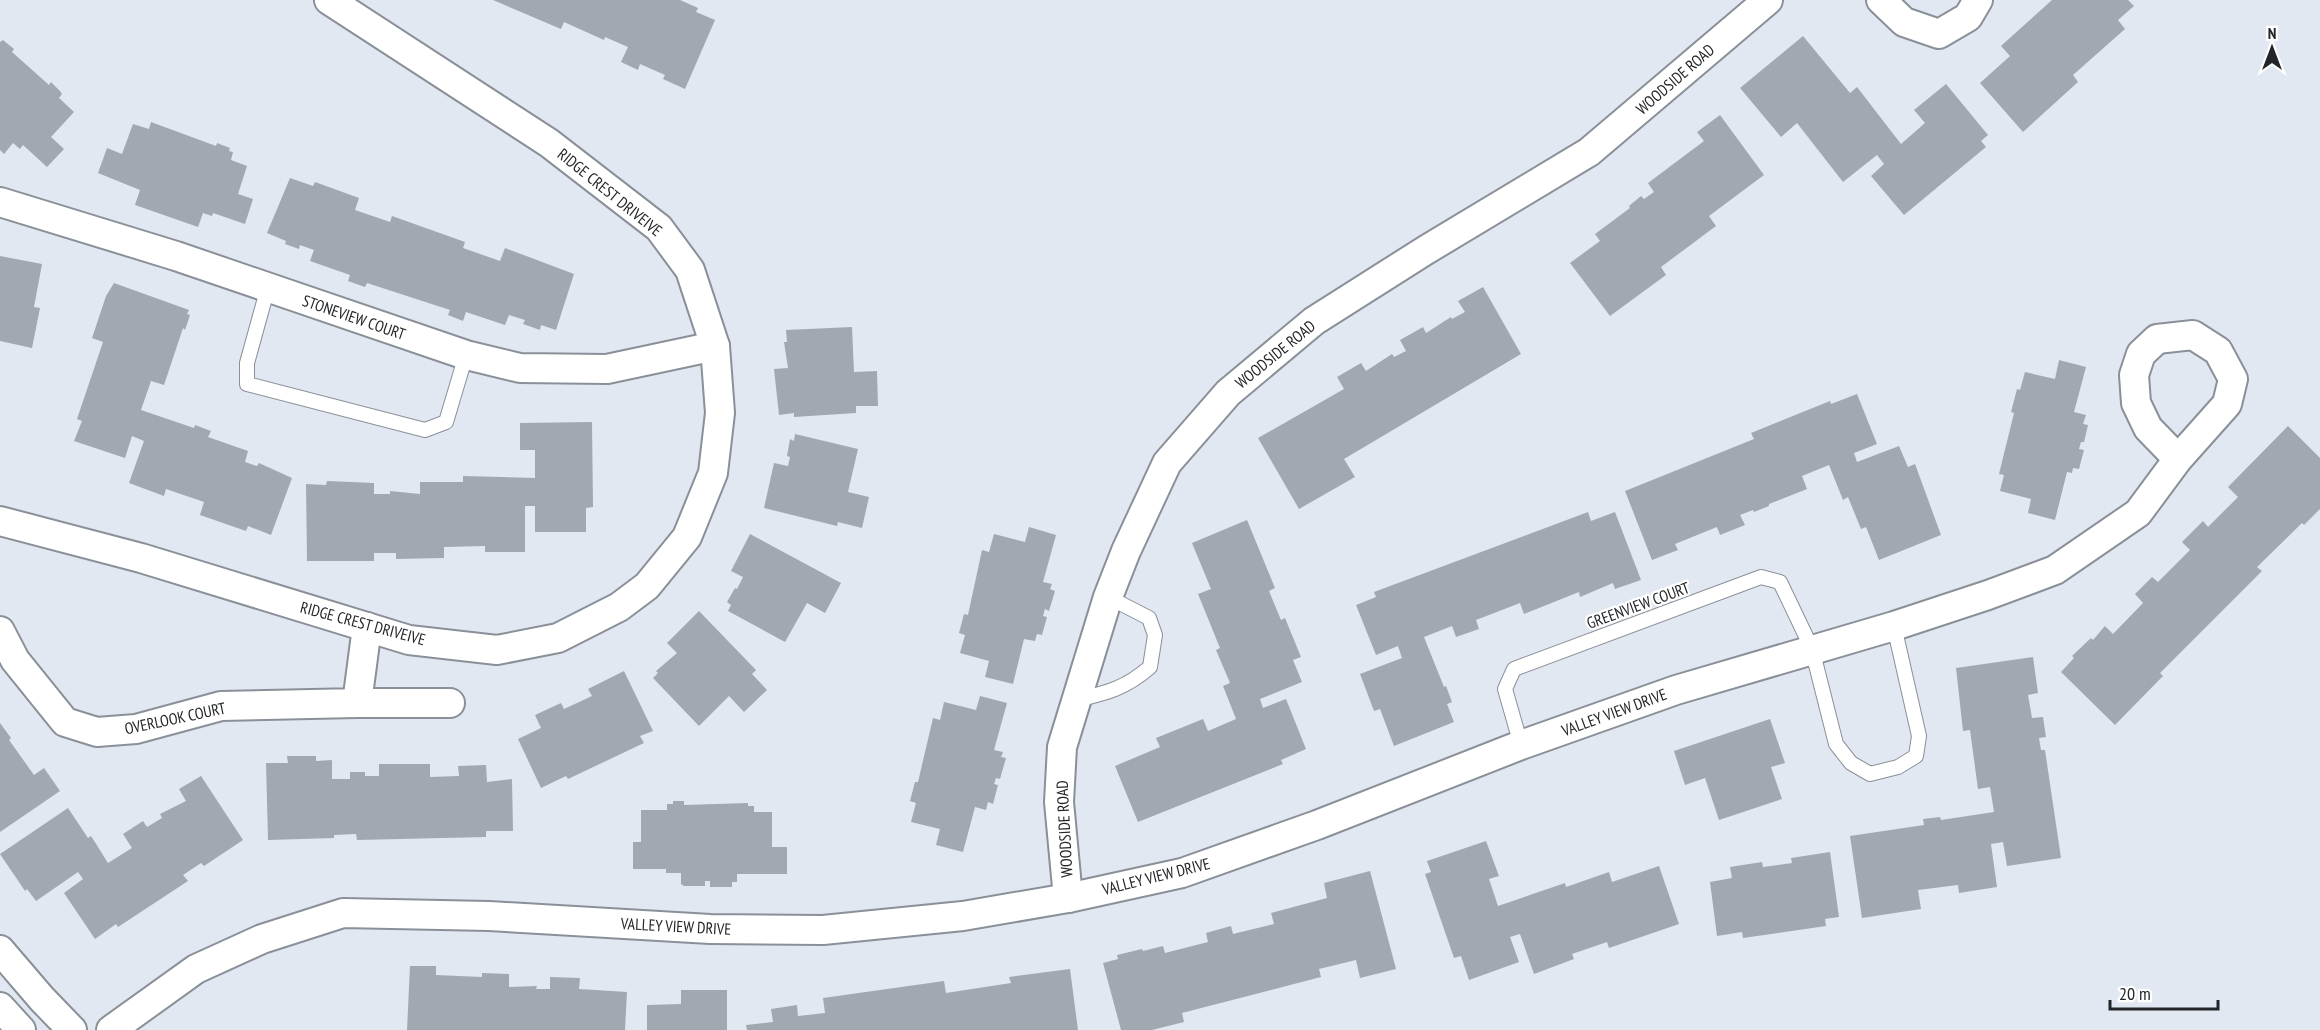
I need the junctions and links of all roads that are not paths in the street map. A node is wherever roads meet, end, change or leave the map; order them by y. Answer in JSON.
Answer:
{"nodes":[{"id":1,"x":329,"y":0,"type":"edge"},
{"id":2,"x":1768,"y":0,"type":"edge"},
{"id":3,"x":1881,"y":0,"type":"edge"},
{"id":4,"x":1978,"y":0,"type":"edge"},
{"id":5,"x":0,"y":202,"type":"edge"},
{"id":6,"x":268,"y":287,"type":"junction"},
{"id":7,"x":715,"y":346,"type":"junction"},
{"id":8,"x":466,"y":355,"type":"junction"},
{"id":9,"x":2178,"y":459,"type":"dead end"},
{"id":10,"x":0,"y":521,"type":"edge"},
{"id":11,"x":1108,"y":597,"type":"junction"},
{"id":12,"x":1894,"y":626,"type":"junction"},
{"id":13,"x":367,"y":627,"type":"junction"},
{"id":14,"x":0,"y":631,"type":"edge"},
{"id":15,"x":1812,"y":649,"type":"junction"},
{"id":16,"x":1076,"y":700,"type":"junction"},
{"id":17,"x":450,"y":703,"type":"dead end"},
{"id":18,"x":357,"y":704,"type":"junction"},
{"id":19,"x":1521,"y":745,"type":"junction"},
{"id":20,"x":1068,"y":898,"type":"junction"},
{"id":21,"x":0,"y":950,"type":"edge"},
{"id":22,"x":0,"y":1007,"type":"edge"},
{"id":23,"x":21,"y":1030,"type":"edge"},
{"id":24,"x":72,"y":1030,"type":"edge"},
{"id":25,"x":111,"y":1030,"type":"edge"}],
"edges":[{"from":1,"to":7,"type":"street","name":"RIDGE CREST DRIVEIVE"},
{"from":2,"to":11,"type":"street","name":"WOODSIDE ROAD"},
{"from":3,"to":4,"type":"street"},
{"from":5,"to":6,"type":"street","name":"STONEVIEW COURT"},
{"from":6,"to":8,"type":"street","name":"STONEVIEW COURT"},
{"from":6,"to":8,"type":"lane"},
{"from":7,"to":8,"type":"street","name":"STONEVIEW COURT"},
{"from":7,"to":13,"type":"street","name":"RIDGE CREST DRIVEIVE"},
{"from":9,"to":12,"type":"street","name":"VALLEY VIEW DRIVE"},
{"from":10,"to":13,"type":"street","name":"RIDGE CREST DRIVEIVE"},
{"from":11,"to":16,"type":"street","name":"WOODSIDE ROAD"},
{"from":11,"to":16,"type":"lane"},
{"from":12,"to":15,"type":"street","name":"VALLEY VIEW DRIVE"},
{"from":12,"to":15,"type":"lane","name":"GREENVIEW COURT"},
{"from":13,"to":18,"type":"street"},
{"from":14,"to":18,"type":"street","name":"OVERLOOK COURT"},
{"from":15,"to":19,"type":"street","name":"VALLEY VIEW DRIVE"},
{"from":15,"to":19,"type":"lane","name":"GREENVIEW COURT"},
{"from":16,"to":20,"type":"street","name":"WOODSIDE ROAD"},
{"from":17,"to":18,"type":"street","name":"OVERLOOK COURT"},
{"from":19,"to":20,"type":"street","name":"VALLEY VIEW DRIVE"},
{"from":20,"to":25,"type":"street","name":"VALLEY VIEW DRIVE"},
{"from":21,"to":24,"type":"street"},
{"from":22,"to":23,"type":"street"}]}
